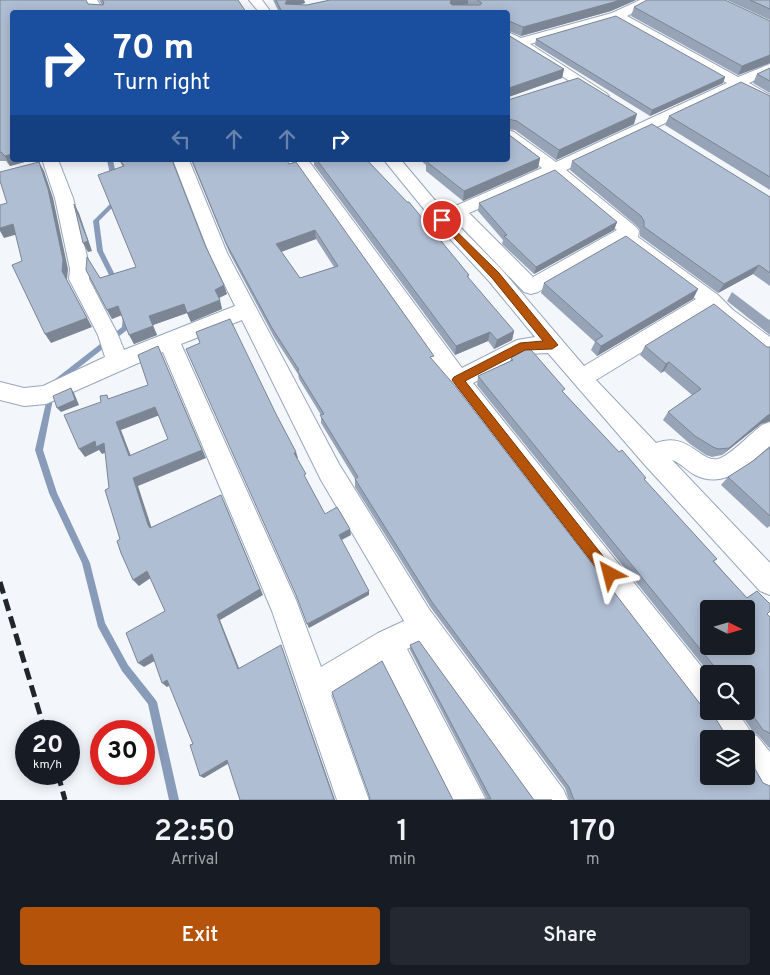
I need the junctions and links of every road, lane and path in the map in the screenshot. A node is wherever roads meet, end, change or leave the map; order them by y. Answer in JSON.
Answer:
{"nodes":[{"id":1,"x":255,"y":0,"type":"edge"},
{"id":2,"x":650,"y":0,"type":"edge"},
{"id":3,"x":264,"y":10,"type":"edge"},
{"id":4,"x":617,"y":16,"type":"junction"},
{"id":5,"x":513,"y":40,"type":"edge"},
{"id":6,"x":770,"y":68,"type":"edge"},
{"id":7,"x":577,"y":80,"type":"junction"},
{"id":8,"x":738,"y":84,"type":"junction"},
{"id":9,"x":560,"y":86,"type":"edge"},
{"id":10,"x":770,"y":101,"type":"edge"},
{"id":11,"x":617,"y":106,"type":"edge"},
{"id":12,"x":633,"y":116,"type":"edge"},
{"id":13,"x":649,"y":126,"type":"junction"},
{"id":14,"x":510,"y":136,"type":"edge"},
{"id":15,"x":665,"y":136,"type":"edge"},
{"id":16,"x":51,"y":162,"type":"edge"},
{"id":17,"x":55,"y":162,"type":"edge"},
{"id":18,"x":182,"y":162,"type":"edge"},
{"id":19,"x":301,"y":162,"type":"edge"},
{"id":20,"x":394,"y":162,"type":"edge"},
{"id":21,"x":32,"y":167,"type":"edge"},
{"id":22,"x":555,"y":169,"type":"junction"},
{"id":23,"x":450,"y":215,"type":"junction"},
{"id":24,"x":630,"y":232,"type":"junction"},
{"id":25,"x":712,"y":300,"type":"junction"},
{"id":26,"x":247,"y":310,"type":"junction"},
{"id":27,"x":169,"y":340,"type":"junction"},
{"id":28,"x":552,"y":345,"type":"junction"},
{"id":29,"x":770,"y":348,"type":"edge"},
{"id":30,"x":117,"y":361,"type":"junction"},
{"id":31,"x":581,"y":378,"type":"junction"},
{"id":32,"x":458,"y":380,"type":"junction"},
{"id":33,"x":0,"y":391,"type":"edge"},
{"id":34,"x":770,"y":432,"type":"edge"},
{"id":35,"x":652,"y":457,"type":"junction"},
{"id":36,"x":770,"y":582,"type":"edge"},
{"id":37,"x":424,"y":626,"type":"junction"},
{"id":38,"x":388,"y":644,"type":"junction"},
{"id":39,"x":313,"y":689,"type":"junction"},
{"id":40,"x":700,"y":689,"type":"edge"},
{"id":41,"x":755,"y":758,"type":"edge"},
{"id":42,"x":770,"y":777,"type":"edge"},
{"id":43,"x":353,"y":800,"type":"edge"},
{"id":44,"x":470,"y":800,"type":"edge"},
{"id":45,"x":552,"y":800,"type":"edge"}],
"edges":[{"from":1,"to":3,"type":"street"},
{"from":2,"to":4,"type":"street"},
{"from":4,"to":5,"type":"street"},
{"from":4,"to":8,"type":"street"},
{"from":5,"to":7,"type":"street"},
{"from":6,"to":8,"type":"street"},
{"from":7,"to":9,"type":"street"},
{"from":7,"to":11,"type":"street"},
{"from":8,"to":10,"type":"street"},
{"from":8,"to":13,"type":"street"},
{"from":12,"to":13,"type":"street"},
{"from":13,"to":15,"type":"street"},
{"from":13,"to":22,"type":"street"},
{"from":14,"to":22,"type":"street"},
{"from":16,"to":21,"type":"street"},
{"from":17,"to":30,"type":"street"},
{"from":18,"to":26,"type":"street"},
{"from":19,"to":32,"type":"street"},
{"from":20,"to":23,"type":"street"},
{"from":22,"to":23,"type":"street"},
{"from":22,"to":24,"type":"street"},
{"from":23,"to":24,"type":"street"},
{"from":23,"to":28,"type":"street"},
{"from":24,"to":25,"type":"street"},
{"from":25,"to":29,"type":"street"},
{"from":25,"to":31,"type":"street"},
{"from":26,"to":27,"type":"street"},
{"from":26,"to":37,"type":"street"},
{"from":27,"to":30,"type":"street"},
{"from":27,"to":39,"type":"street"},
{"from":28,"to":31,"type":"street"},
{"from":28,"to":32,"type":"street"},
{"from":30,"to":33,"type":"street"},
{"from":31,"to":35,"type":"street"},
{"from":32,"to":40,"type":"street"},
{"from":34,"to":35,"type":"street"},
{"from":35,"to":36,"type":"street"},
{"from":37,"to":38,"type":"street"},
{"from":37,"to":45,"type":"street"},
{"from":38,"to":39,"type":"street"},
{"from":38,"to":44,"type":"street"},
{"from":39,"to":43,"type":"street"},
{"from":41,"to":42,"type":"street"}]}
